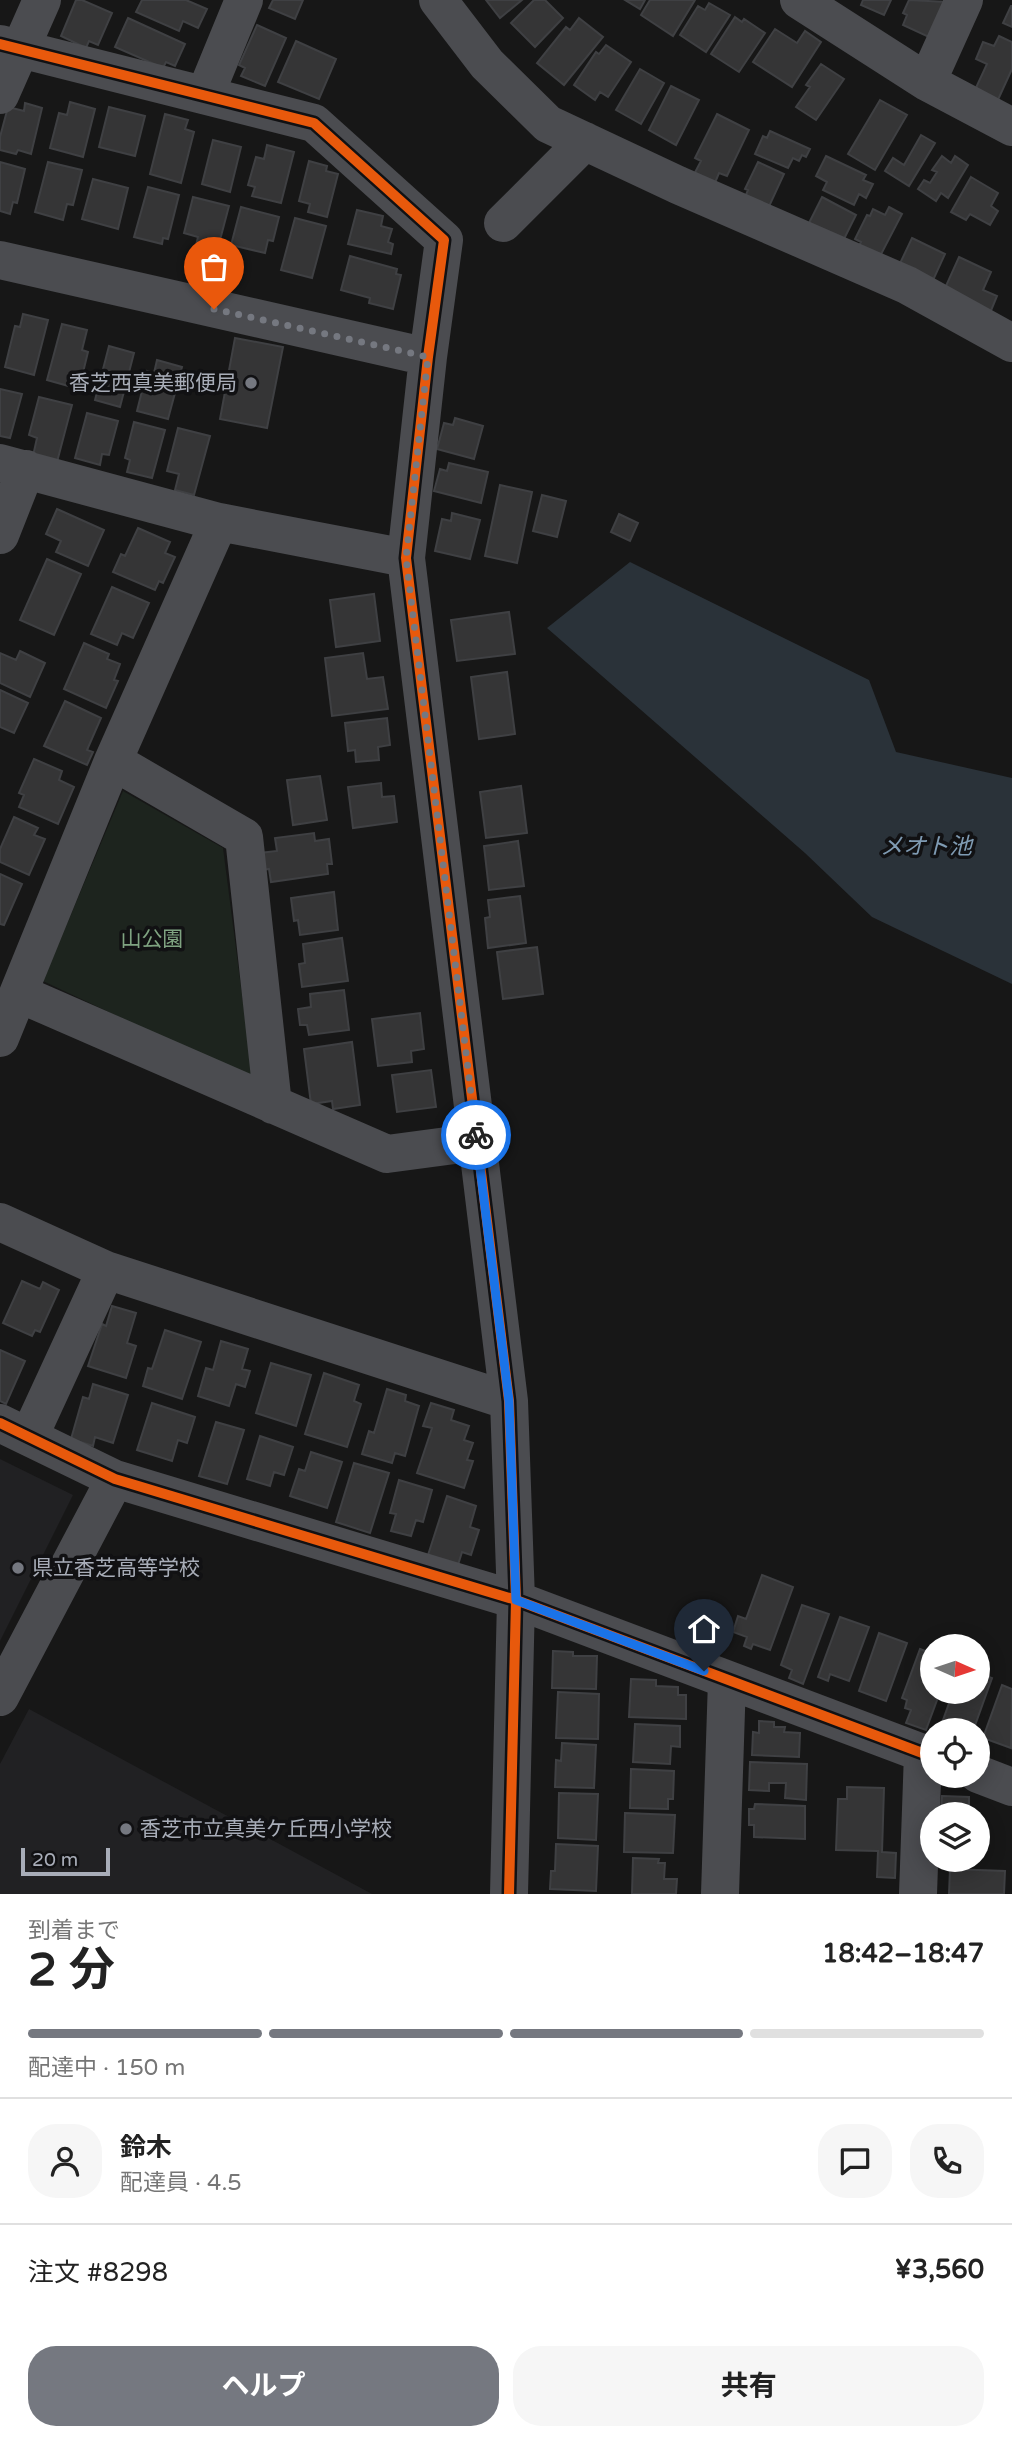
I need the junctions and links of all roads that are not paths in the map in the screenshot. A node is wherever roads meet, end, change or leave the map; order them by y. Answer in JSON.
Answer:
{"nodes":[{"id":1,"x":42,"y":0,"type":"edge"},
{"id":2,"x":244,"y":0,"type":"edge"},
{"id":3,"x":438,"y":0,"type":"edge"},
{"id":4,"x":799,"y":0,"type":"edge"},
{"id":5,"x":964,"y":0,"type":"edge"},
{"id":6,"x":10,"y":47,"type":"edge"},
{"id":7,"x":927,"y":82,"type":"junction"},
{"id":8,"x":0,"y":95,"type":"edge"},
{"id":9,"x":205,"y":95,"type":"junction"},
{"id":10,"x":1012,"y":127,"type":"edge"},
{"id":11,"x":585,"y":141,"type":"junction"},
{"id":12,"x":503,"y":223,"type":"dead end"},
{"id":13,"x":0,"y":260,"type":"edge"},
{"id":14,"x":1012,"y":334,"type":"edge"},
{"id":15,"x":1012,"y":343,"type":"edge"},
{"id":16,"x":428,"y":357,"type":"junction"},
{"id":17,"x":13,"y":466,"type":"edge"},
{"id":18,"x":219,"y":522,"type":"junction"},
{"id":19,"x":0,"y":535,"type":"edge"},
{"id":20,"x":406,"y":558,"type":"junction"},
{"id":21,"x":113,"y":761,"type":"junction"},
{"id":22,"x":20,"y":994,"type":"junction"},
{"id":23,"x":0,"y":1038,"type":"edge"},
{"id":24,"x":273,"y":1105,"type":"junction"},
{"id":25,"x":477,"y":1142,"type":"junction"},
{"id":26,"x":0,"y":1222,"type":"edge"},
{"id":27,"x":106,"y":1270,"type":"junction"},
{"id":28,"x":509,"y":1401,"type":"junction"},
{"id":29,"x":15,"y":1430,"type":"edge"},
{"id":30,"x":115,"y":1479,"type":"junction"},
{"id":31,"x":516,"y":1600,"type":"junction"},
{"id":32,"x":727,"y":1679,"type":"junction"},
{"id":33,"x":0,"y":1697,"type":"edge"},
{"id":34,"x":920,"y":1752,"type":"edge"},
{"id":35,"x":990,"y":1779,"type":"edge"},
{"id":36,"x":1012,"y":1787,"type":"edge"},
{"id":37,"x":926,"y":1788,"type":"edge"},
{"id":38,"x":509,"y":1894,"type":"edge"},
{"id":39,"x":720,"y":1894,"type":"edge"},
{"id":40,"x":918,"y":1894,"type":"edge"}],
"edges":[{"from":1,"to":6,"type":"street"},
{"from":2,"to":9,"type":"street"},
{"from":3,"to":11,"type":"street"},
{"from":4,"to":7,"type":"street"},
{"from":5,"to":7,"type":"street"},
{"from":6,"to":8,"type":"street"},
{"from":6,"to":9,"type":"street"},
{"from":7,"to":10,"type":"street"},
{"from":9,"to":16,"type":"street"},
{"from":11,"to":12,"type":"street"},
{"from":11,"to":15,"type":"street"},
{"from":13,"to":16,"type":"street"},
{"from":14,"to":15,"type":"street"},
{"from":16,"to":20,"type":"street"},
{"from":17,"to":18,"type":"street"},
{"from":17,"to":19,"type":"street"},
{"from":18,"to":20,"type":"street"},
{"from":18,"to":21,"type":"street"},
{"from":20,"to":25,"type":"street"},
{"from":21,"to":22,"type":"street"},
{"from":21,"to":24,"type":"street"},
{"from":22,"to":23,"type":"street"},
{"from":22,"to":24,"type":"street"},
{"from":24,"to":25,"type":"street"},
{"from":25,"to":28,"type":"street"},
{"from":26,"to":27,"type":"street"},
{"from":27,"to":28,"type":"street"},
{"from":27,"to":29,"type":"street"},
{"from":28,"to":31,"type":"street"},
{"from":29,"to":30,"type":"street"},
{"from":30,"to":31,"type":"street"},
{"from":30,"to":33,"type":"street"},
{"from":31,"to":32,"type":"street"},
{"from":31,"to":38,"type":"street"},
{"from":32,"to":34,"type":"street"},
{"from":32,"to":39,"type":"street"},
{"from":35,"to":36,"type":"street"},
{"from":37,"to":40,"type":"street"}]}
